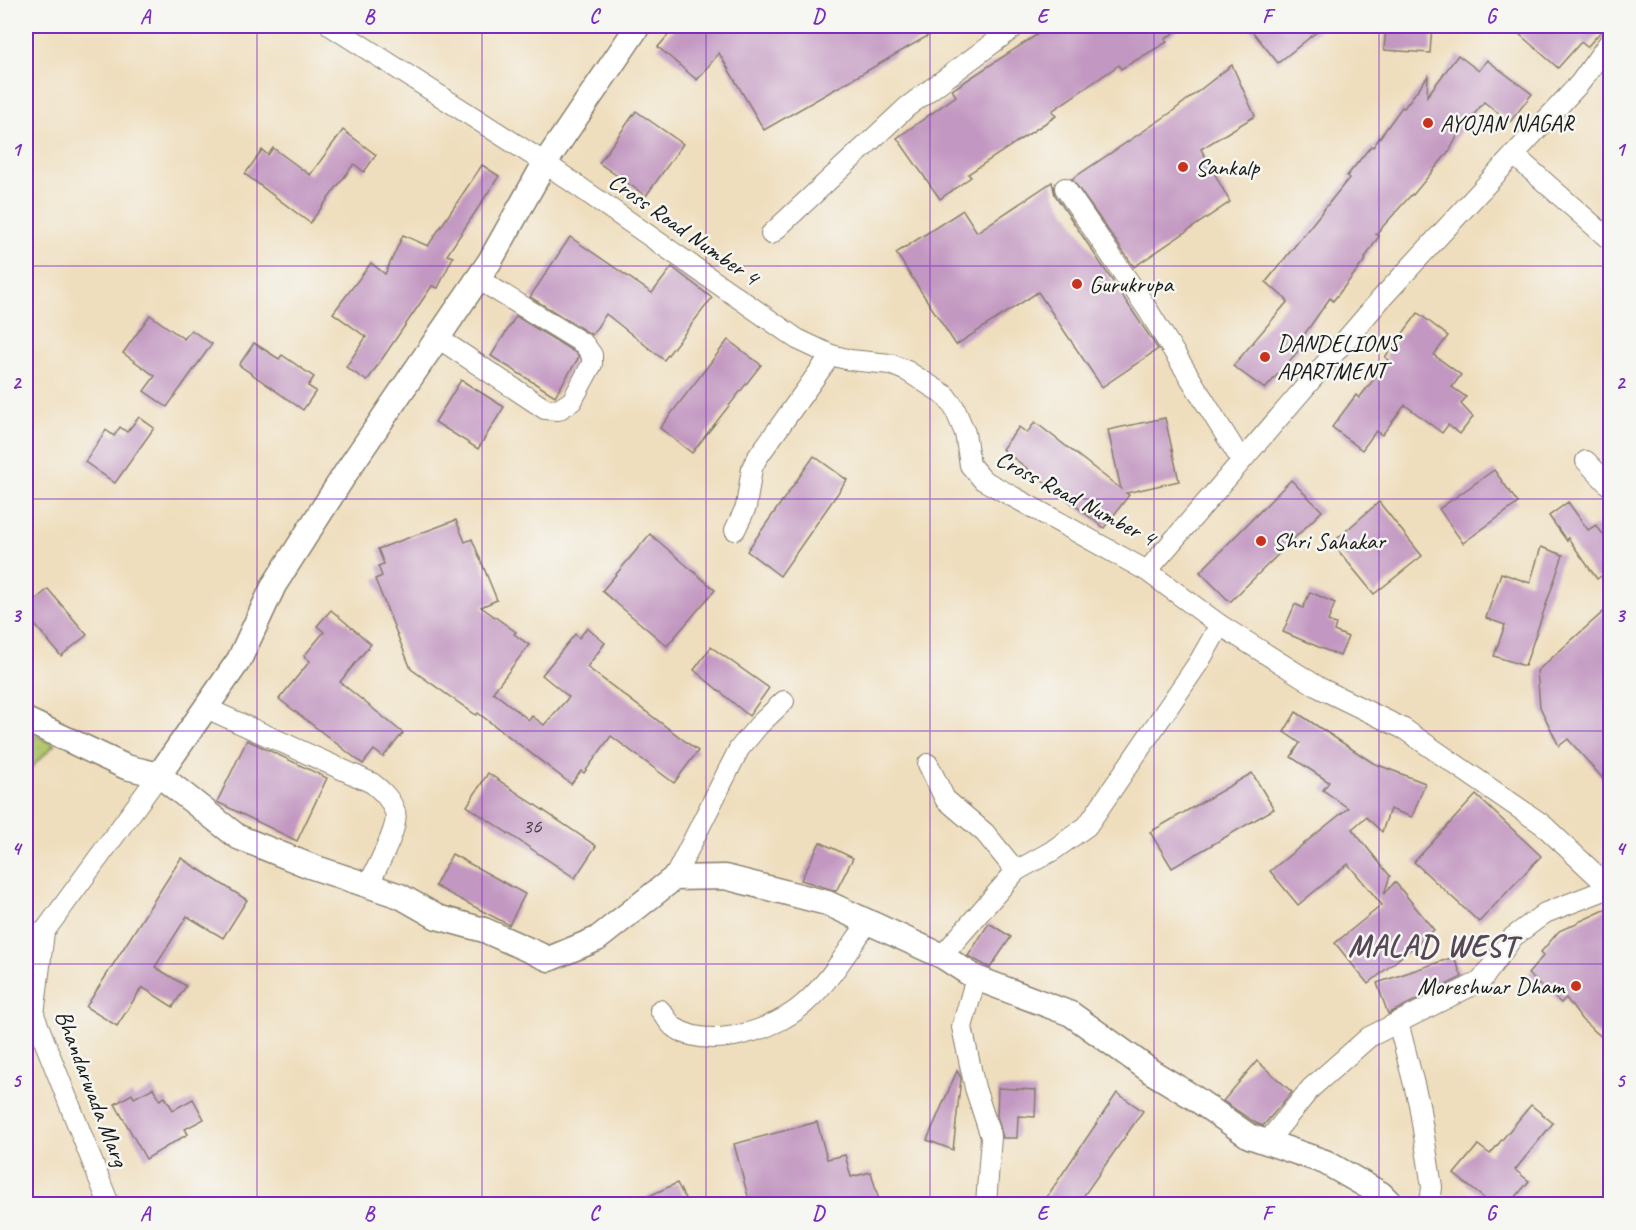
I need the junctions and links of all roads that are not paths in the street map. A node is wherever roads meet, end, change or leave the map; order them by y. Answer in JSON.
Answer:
{"nodes":[{"id":1,"x":331,"y":26,"type":"edge"},
{"id":2,"x":638,"y":26,"type":"edge"},
{"id":3,"x":1016,"y":26,"type":"edge"},
{"id":4,"x":1611,"y":41,"type":"edge"},
{"id":5,"x":1514,"y":155,"type":"junction"},
{"id":6,"x":545,"y":163,"type":"junction"},
{"id":7,"x":1065,"y":188,"type":"dead end"},
{"id":8,"x":771,"y":234,"type":"dead end"},
{"id":9,"x":1611,"y":240,"type":"edge"},
{"id":10,"x":478,"y":279,"type":"junction"},
{"id":11,"x":438,"y":338,"type":"junction"},
{"id":12,"x":831,"y":355,"type":"junction"},
{"id":13,"x":1241,"y":460,"type":"junction"},
{"id":14,"x":1586,"y":461,"type":"dead end"},
{"id":15,"x":1611,"y":486,"type":"edge"},
{"id":16,"x":735,"y":530,"type":"dead end"},
{"id":17,"x":1147,"y":571,"type":"junction"},
{"id":18,"x":1220,"y":625,"type":"junction"},
{"id":19,"x":784,"y":701,"type":"dead end"},
{"id":20,"x":206,"y":708,"type":"junction"},
{"id":21,"x":26,"y":720,"type":"edge"},
{"id":22,"x":928,"y":764,"type":"dead end"},
{"id":23,"x":159,"y":775,"type":"junction"},
{"id":24,"x":1016,"y":871,"type":"junction"},
{"id":25,"x":674,"y":879,"type":"junction"},
{"id":26,"x":368,"y":886,"type":"junction"},
{"id":27,"x":1611,"y":888,"type":"edge"},
{"id":28,"x":869,"y":921,"type":"junction"},
{"id":29,"x":35,"y":934,"type":"edge"},
{"id":30,"x":942,"y":956,"type":"junction"},
{"id":31,"x":976,"y":978,"type":"junction"},
{"id":32,"x":660,"y":1010,"type":"dead end"},
{"id":33,"x":1398,"y":1022,"type":"junction"},
{"id":34,"x":1267,"y":1142,"type":"junction"},
{"id":35,"x":109,"y":1204,"type":"edge"},
{"id":36,"x":986,"y":1204,"type":"edge"},
{"id":37,"x":1391,"y":1204,"type":"edge"},
{"id":38,"x":1430,"y":1204,"type":"edge"}],
"edges":[{"from":1,"to":6,"type":"street","name":"Cross Road Number 4"},
{"from":2,"to":6,"type":"street"},
{"from":3,"to":8,"type":"street"},
{"from":4,"to":5,"type":"street","name":"Cross Road Number 4"},
{"from":5,"to":9,"type":"street"},
{"from":5,"to":13,"type":"street","name":"Cross Road Number 4"},
{"from":6,"to":10,"type":"street"},
{"from":6,"to":12,"type":"street","name":"Cross Road Number 4"},
{"from":7,"to":13,"type":"street"},
{"from":10,"to":11,"type":"street"},
{"from":10,"to":11,"type":"street"},
{"from":11,"to":20,"type":"street"},
{"from":12,"to":16,"type":"street"},
{"from":12,"to":17,"type":"street","name":"Cross Road Number 4"},
{"from":13,"to":17,"type":"street","name":"Cross Road Number 4"},
{"from":14,"to":15,"type":"street"},
{"from":17,"to":18,"type":"street"},
{"from":18,"to":24,"type":"street"},
{"from":18,"to":27,"type":"street"},
{"from":19,"to":25,"type":"street"},
{"from":20,"to":23,"type":"street"},
{"from":20,"to":26,"type":"street"},
{"from":21,"to":23,"type":"street"},
{"from":22,"to":24,"type":"street"},
{"from":23,"to":26,"type":"street"},
{"from":23,"to":29,"type":"street","name":"Bhandarwada Marg"},
{"from":24,"to":30,"type":"street"},
{"from":25,"to":26,"type":"street"},
{"from":25,"to":28,"type":"street"},
{"from":27,"to":33,"type":"street"},
{"from":28,"to":30,"type":"street"},
{"from":28,"to":32,"type":"street"},
{"from":29,"to":35,"type":"street","name":"Bhandarwada Marg"},
{"from":30,"to":31,"type":"street"},
{"from":31,"to":34,"type":"street"},
{"from":31,"to":36,"type":"street"},
{"from":33,"to":34,"type":"street"},
{"from":33,"to":38,"type":"street"},
{"from":34,"to":37,"type":"street"}]}
